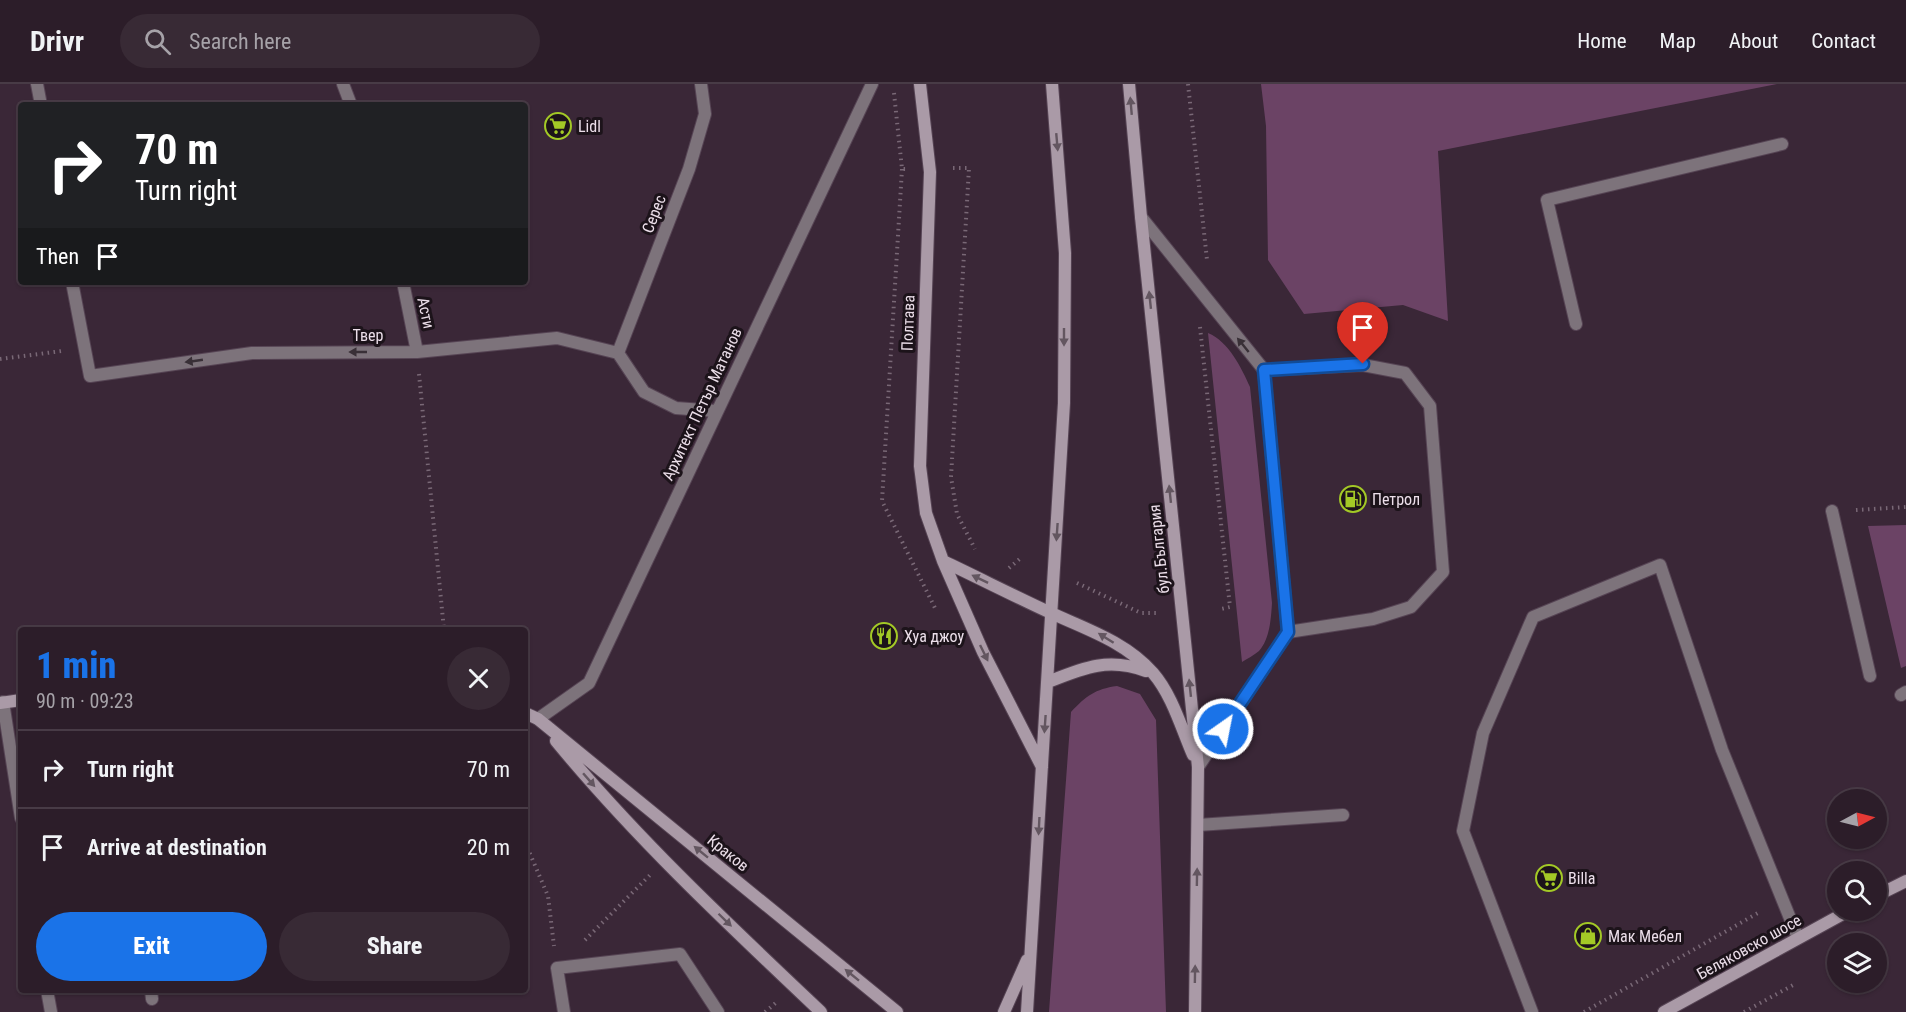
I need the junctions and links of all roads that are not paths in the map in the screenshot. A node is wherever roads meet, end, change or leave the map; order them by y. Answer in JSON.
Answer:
{"nodes":[{"id":1,"x":37,"y":84,"type":"edge"},
{"id":2,"x":343,"y":84,"type":"edge"},
{"id":3,"x":701,"y":84,"type":"edge"},
{"id":4,"x":872,"y":84,"type":"edge"},
{"id":5,"x":920,"y":84,"type":"edge"},
{"id":6,"x":1052,"y":84,"type":"edge"},
{"id":7,"x":1129,"y":84,"type":"edge"},
{"id":8,"x":40,"y":102,"type":"edge"},
{"id":9,"x":350,"y":102,"type":"edge"},
{"id":10,"x":1782,"y":144,"type":"dead end"},
{"id":11,"x":1141,"y":217,"type":"junction"},
{"id":12,"x":73,"y":285,"type":"edge"},
{"id":13,"x":403,"y":285,"type":"edge"},
{"id":14,"x":1576,"y":324,"type":"dead end"},
{"id":15,"x":417,"y":351,"type":"junction"},
{"id":16,"x":618,"y":353,"type":"junction"},
{"id":17,"x":1264,"y":370,"type":"junction"},
{"id":18,"x":716,"y":411,"type":"junction"},
{"id":19,"x":1832,"y":511,"type":"road end"},
{"id":20,"x":943,"y":561,"type":"junction"},
{"id":21,"x":1052,"y":613,"type":"junction"},
{"id":22,"x":1288,"y":632,"type":"junction"},
{"id":23,"x":1153,"y":673,"type":"junction"},
{"id":24,"x":1869,"y":676,"type":"dead end"},
{"id":25,"x":1048,"y":682,"type":"junction"},
{"id":26,"x":18,"y":700,"type":"edge"},
{"id":27,"x":2,"y":702,"type":"edge"},
{"id":28,"x":528,"y":714,"type":"edge"},
{"id":29,"x":538,"y":719,"type":"junction"},
{"id":30,"x":1042,"y":767,"type":"junction"},
{"id":31,"x":1198,"y":767,"type":"junction"},
{"id":32,"x":18,"y":800,"type":"edge"},
{"id":33,"x":1343,"y":815,"type":"dead end"},
{"id":34,"x":1198,"y":825,"type":"junction"},
{"id":35,"x":1906,"y":881,"type":"edge"},
{"id":36,"x":1887,"y":890,"type":"edge"},
{"id":37,"x":1830,"y":921,"type":"edge"},
{"id":38,"x":1798,"y":938,"type":"junction"},
{"id":39,"x":1031,"y":950,"type":"junction"},
{"id":40,"x":48,"y":993,"type":"edge"},
{"id":41,"x":51,"y":1012,"type":"edge"},
{"id":42,"x":564,"y":1012,"type":"edge"},
{"id":43,"x":718,"y":1012,"type":"edge"},
{"id":44,"x":821,"y":1012,"type":"edge"},
{"id":45,"x":897,"y":1012,"type":"edge"},
{"id":46,"x":1004,"y":1012,"type":"edge"},
{"id":47,"x":1027,"y":1012,"type":"edge"},
{"id":48,"x":1195,"y":1012,"type":"edge"},
{"id":49,"x":1532,"y":1012,"type":"edge"},
{"id":50,"x":1664,"y":1012,"type":"edge"}],
"edges":[{"from":1,"to":8,"type":"street"},
{"from":2,"to":9,"type":"street"},
{"from":3,"to":16,"type":"street","name":"Серес"},
{"from":4,"to":18,"type":"street","name":"Архитект Петър Матанов"},
{"from":5,"to":20,"type":"main road","name":"Полтава"},
{"from":6,"to":21,"type":"main road","one_way":true},
{"from":11,"to":7,"type":"main road","name":"бул.България","one_way":true},
{"from":10,"to":14,"type":"street"},
{"from":17,"to":11,"type":"street","one_way":true},
{"from":31,"to":11,"type":"main road","name":"бул.България","one_way":true},
{"from":15,"to":12,"type":"street","name":"Твер","one_way":true},
{"from":13,"to":15,"type":"street","name":"Асти"},
{"from":15,"to":16,"type":"street","name":"Твер"},
{"from":16,"to":18,"type":"street"},
{"from":17,"to":22,"type":"street"},
{"from":17,"to":22,"type":"street"},
{"from":18,"to":29,"type":"street","name":"Архитект Петър Матанов"},
{"from":19,"to":24,"type":"street"},
{"from":21,"to":20,"type":"main road","one_way":true},
{"from":20,"to":30,"type":"main road","name":"Полтава","one_way":true},
{"from":23,"to":21,"type":"main road","one_way":true},
{"from":21,"to":25,"type":"main road"},
{"from":22,"to":31,"type":"street"},
{"from":23,"to":25,"type":"main road"},
{"from":23,"to":31,"type":"main road"},
{"from":25,"to":30,"type":"main road","one_way":true},
{"from":26,"to":27,"type":"main road"},
{"from":27,"to":32,"type":"street"},
{"from":28,"to":29,"type":"main road","name":"Краков"},
{"from":29,"to":44,"type":"main road","name":"Краков","one_way":true},
{"from":45,"to":29,"type":"main road","name":"Краков","one_way":true},
{"from":30,"to":39,"type":"main road","one_way":true},
{"from":31,"to":34,"type":"main road","name":"бул.България"},
{"from":33,"to":34,"type":"street"},
{"from":48,"to":34,"type":"main road","name":"бул.България","one_way":true},
{"from":35,"to":36,"type":"main road"},
{"from":37,"to":38,"type":"main road","name":"Беляковско шосе"},
{"from":38,"to":49,"type":"street"},
{"from":38,"to":50,"type":"main road","name":"Беляковско шосе"},
{"from":39,"to":46,"type":"main road"},
{"from":39,"to":47,"type":"main road"},
{"from":40,"to":41,"type":"street"},
{"from":42,"to":43,"type":"street"}]}
